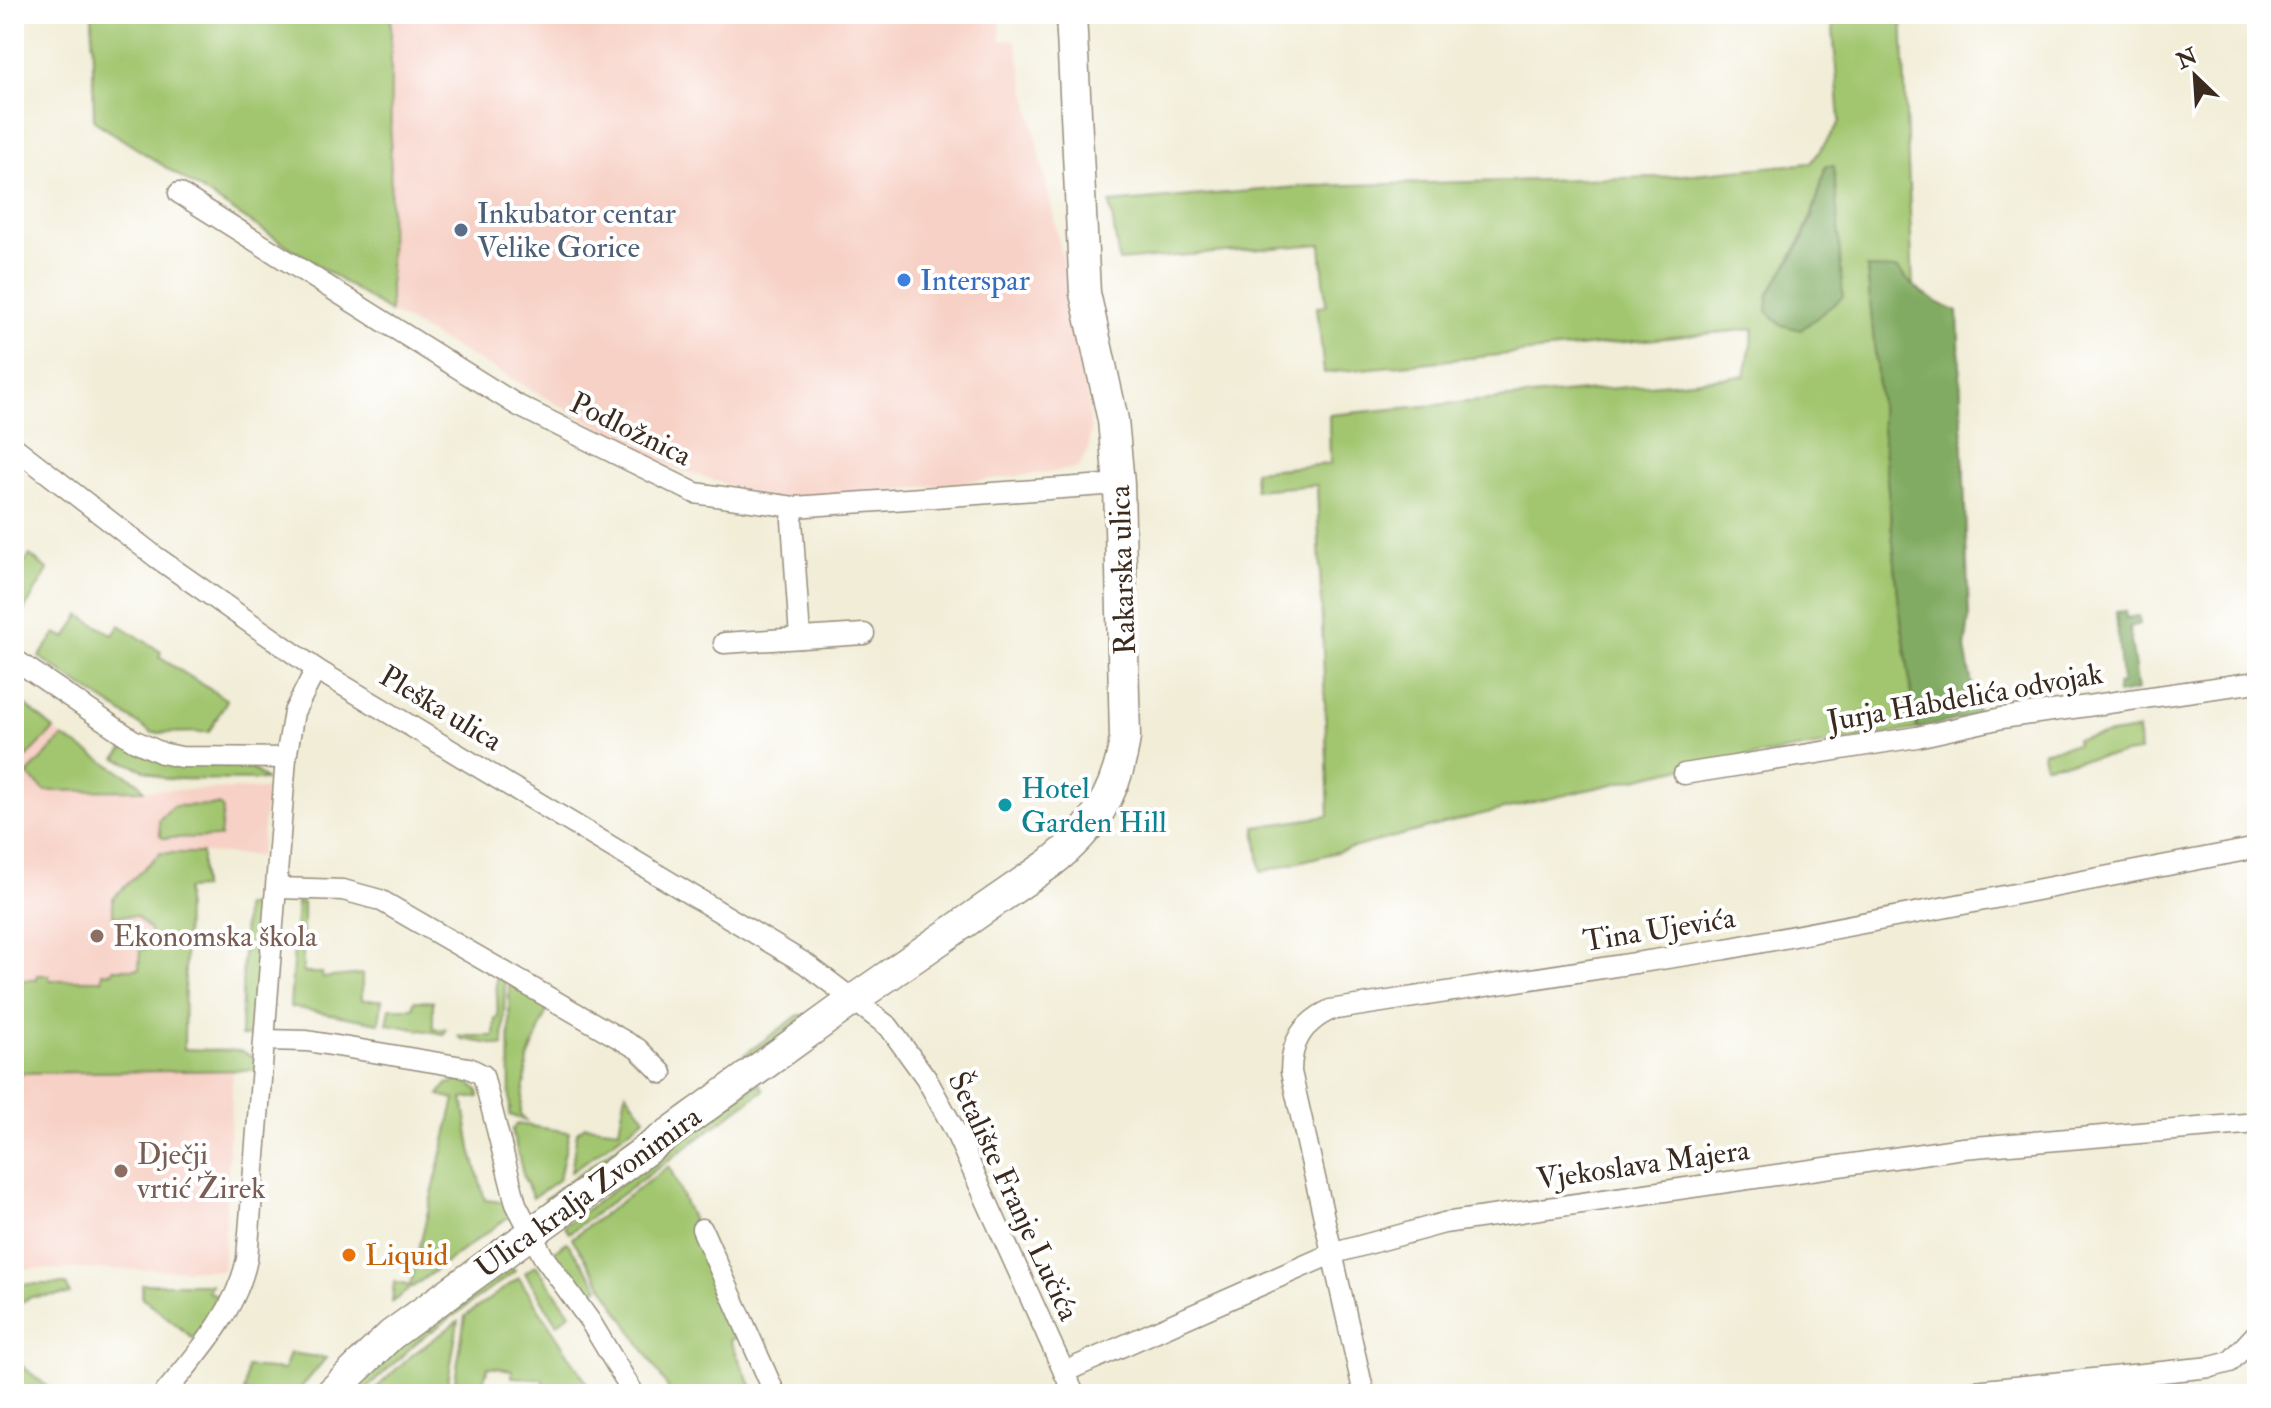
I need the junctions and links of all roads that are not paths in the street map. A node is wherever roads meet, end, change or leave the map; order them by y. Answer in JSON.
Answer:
{"nodes":[{"id":1,"x":1071,"y":14,"type":"edge"},
{"id":2,"x":179,"y":193,"type":"dead end"},
{"id":3,"x":14,"y":447,"type":"edge"},
{"id":4,"x":1119,"y":484,"type":"junction"},
{"id":5,"x":794,"y":507,"type":"junction"},
{"id":6,"x":864,"y":634,"type":"dead end"},
{"id":7,"x":800,"y":638,"type":"junction"},
{"id":8,"x":724,"y":643,"type":"dead end"},
{"id":9,"x":14,"y":659,"type":"edge"},
{"id":10,"x":316,"y":669,"type":"junction"},
{"id":11,"x":2257,"y":682,"type":"edge"},
{"id":12,"x":286,"y":758,"type":"junction"},
{"id":13,"x":1684,"y":774,"type":"dead end"},
{"id":14,"x":2257,"y":848,"type":"edge"},
{"id":15,"x":279,"y":888,"type":"junction"},
{"id":16,"x":853,"y":1000,"type":"junction"},
{"id":17,"x":265,"y":1040,"type":"junction"},
{"id":18,"x":662,"y":1073,"type":"dead end"},
{"id":19,"x":2257,"y":1123,"type":"edge"},
{"id":20,"x":702,"y":1229,"type":"dead end"},
{"id":21,"x":530,"y":1233,"type":"junction"},
{"id":22,"x":1331,"y":1254,"type":"junction"},
{"id":23,"x":2257,"y":1333,"type":"edge"},
{"id":24,"x":1064,"y":1372,"type":"junction"},
{"id":25,"x":164,"y":1394,"type":"edge"},
{"id":26,"x":330,"y":1394,"type":"edge"},
{"id":27,"x":634,"y":1394,"type":"edge"},
{"id":28,"x":775,"y":1394,"type":"edge"},
{"id":29,"x":1074,"y":1394,"type":"edge"},
{"id":30,"x":1364,"y":1394,"type":"edge"},
{"id":31,"x":1944,"y":1394,"type":"edge"}],
"edges":[{"from":1,"to":4,"type":"main road","name":"Rakarska ulica"},
{"from":2,"to":5,"type":"street","name":"Podložnica"},
{"from":3,"to":10,"type":"street","name":"Pleška ulica"},
{"from":4,"to":5,"type":"street","name":"Podložnica"},
{"from":4,"to":16,"type":"main road","name":"Rakarska ulica"},
{"from":5,"to":7,"type":"street"},
{"from":6,"to":7,"type":"street"},
{"from":7,"to":8,"type":"street"},
{"from":9,"to":12,"type":"street"},
{"from":10,"to":12,"type":"street"},
{"from":10,"to":16,"type":"street","name":"Pleška ulica"},
{"from":11,"to":13,"type":"street","name":"Jurja Habdelića odvojak"},
{"from":12,"to":15,"type":"street"},
{"from":14,"to":22,"type":"street","name":"Tina Ujevića"},
{"from":15,"to":17,"type":"street"},
{"from":15,"to":18,"type":"street"},
{"from":16,"to":21,"type":"main road","name":"Ulica kralja Zvonimira"},
{"from":16,"to":24,"type":"street","name":"Šetalište Franje Lučića"},
{"from":17,"to":21,"type":"street"},
{"from":17,"to":25,"type":"street"},
{"from":19,"to":22,"type":"street","name":"Vjekoslava Majera"},
{"from":20,"to":28,"type":"street"},
{"from":21,"to":26,"type":"main road","name":"Ulica kralja Zvonimira"},
{"from":21,"to":27,"type":"street"},
{"from":22,"to":24,"type":"street","name":"Vjekoslava Majera"},
{"from":22,"to":30,"type":"street","name":"Tina Ujevića"},
{"from":23,"to":31,"type":"street"},
{"from":24,"to":29,"type":"street","name":"Šetalište Franje Lučića"}]}
